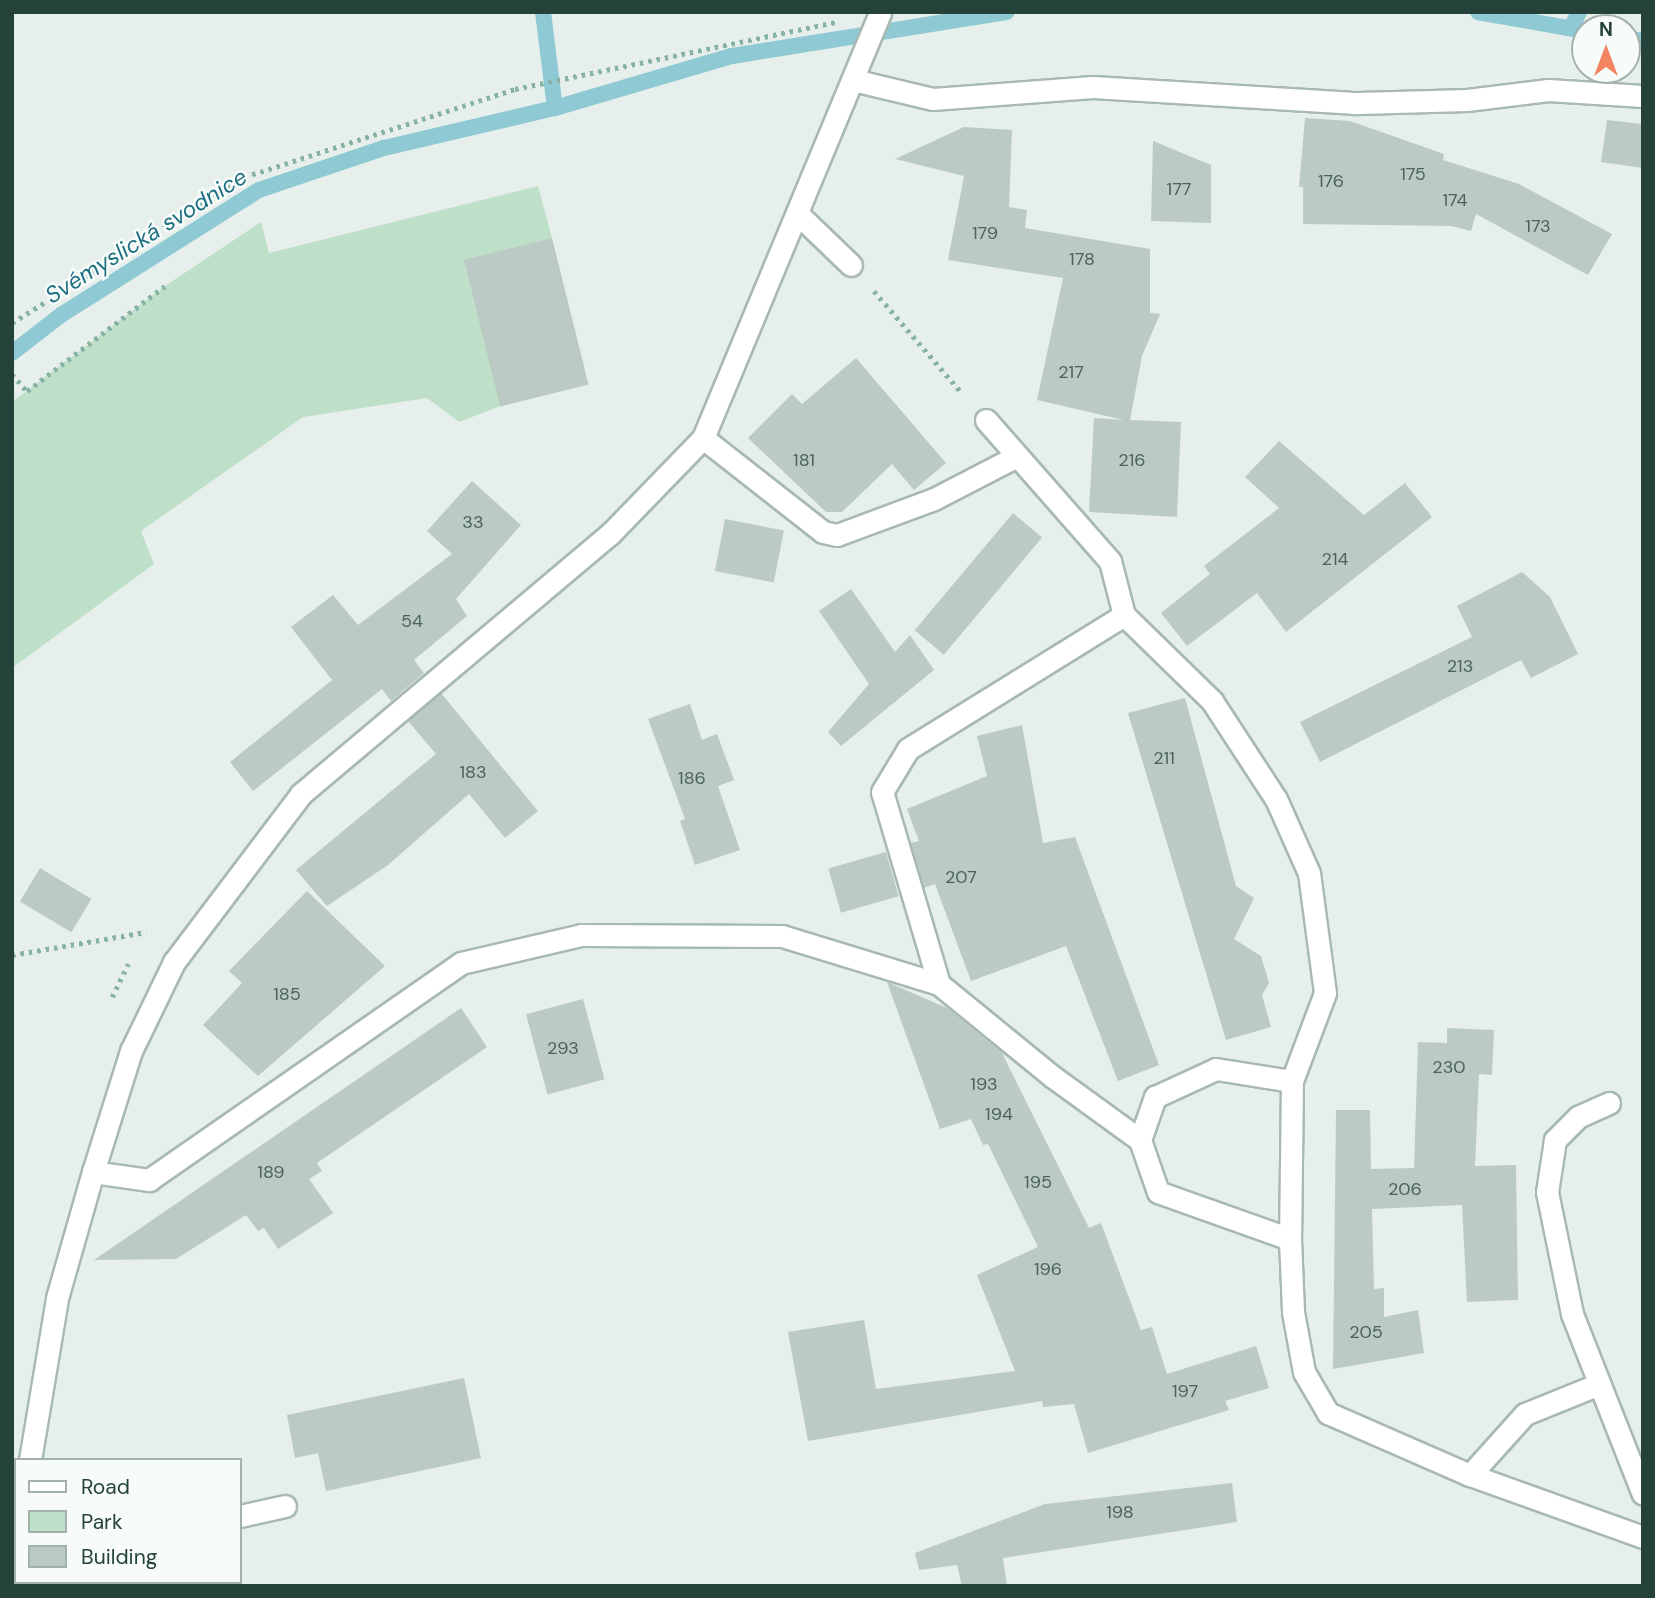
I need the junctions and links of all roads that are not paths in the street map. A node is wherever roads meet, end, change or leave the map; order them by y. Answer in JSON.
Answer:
{"nodes":[{"id":1,"x":880,"y":12,"type":"edge"},
{"id":2,"x":853,"y":80,"type":"junction"},
{"id":3,"x":1643,"y":96,"type":"edge"},
{"id":4,"x":799,"y":215,"type":"junction"},
{"id":5,"x":851,"y":265,"type":"road end"},
{"id":6,"x":986,"y":420,"type":"road end"},
{"id":7,"x":703,"y":438,"type":"junction"},
{"id":8,"x":1017,"y":456,"type":"junction"},
{"id":9,"x":1124,"y":615,"type":"junction"},
{"id":10,"x":939,"y":984,"type":"junction"},
{"id":11,"x":1292,"y":1080,"type":"junction"},
{"id":12,"x":1609,"y":1103,"type":"dead end"},
{"id":13,"x":1140,"y":1140,"type":"junction"},
{"id":14,"x":93,"y":1172,"type":"junction"},
{"id":15,"x":1290,"y":1239,"type":"junction"},
{"id":16,"x":1599,"y":1384,"type":"junction"},
{"id":17,"x":30,"y":1458,"type":"edge"},
{"id":18,"x":1470,"y":1475,"type":"junction"},
{"id":19,"x":1643,"y":1494,"type":"edge"},
{"id":20,"x":285,"y":1506,"type":"dead end"},
{"id":21,"x":242,"y":1516,"type":"edge"},
{"id":22,"x":1643,"y":1537,"type":"edge"}],
"edges":[{"from":1,"to":2,"type":"street"},
{"from":2,"to":3,"type":"street"},
{"from":2,"to":4,"type":"street"},
{"from":4,"to":5,"type":"street"},
{"from":4,"to":7,"type":"street"},
{"from":6,"to":8,"type":"street"},
{"from":7,"to":8,"type":"street"},
{"from":7,"to":14,"type":"street"},
{"from":8,"to":9,"type":"street"},
{"from":9,"to":10,"type":"street"},
{"from":9,"to":11,"type":"street"},
{"from":10,"to":13,"type":"street"},
{"from":10,"to":14,"type":"street"},
{"from":11,"to":13,"type":"street"},
{"from":11,"to":15,"type":"street"},
{"from":12,"to":16,"type":"street"},
{"from":13,"to":15,"type":"street"},
{"from":14,"to":17,"type":"street"},
{"from":15,"to":18,"type":"street"},
{"from":16,"to":18,"type":"street"},
{"from":16,"to":19,"type":"street"},
{"from":18,"to":22,"type":"street"},
{"from":20,"to":21,"type":"street"}]}
